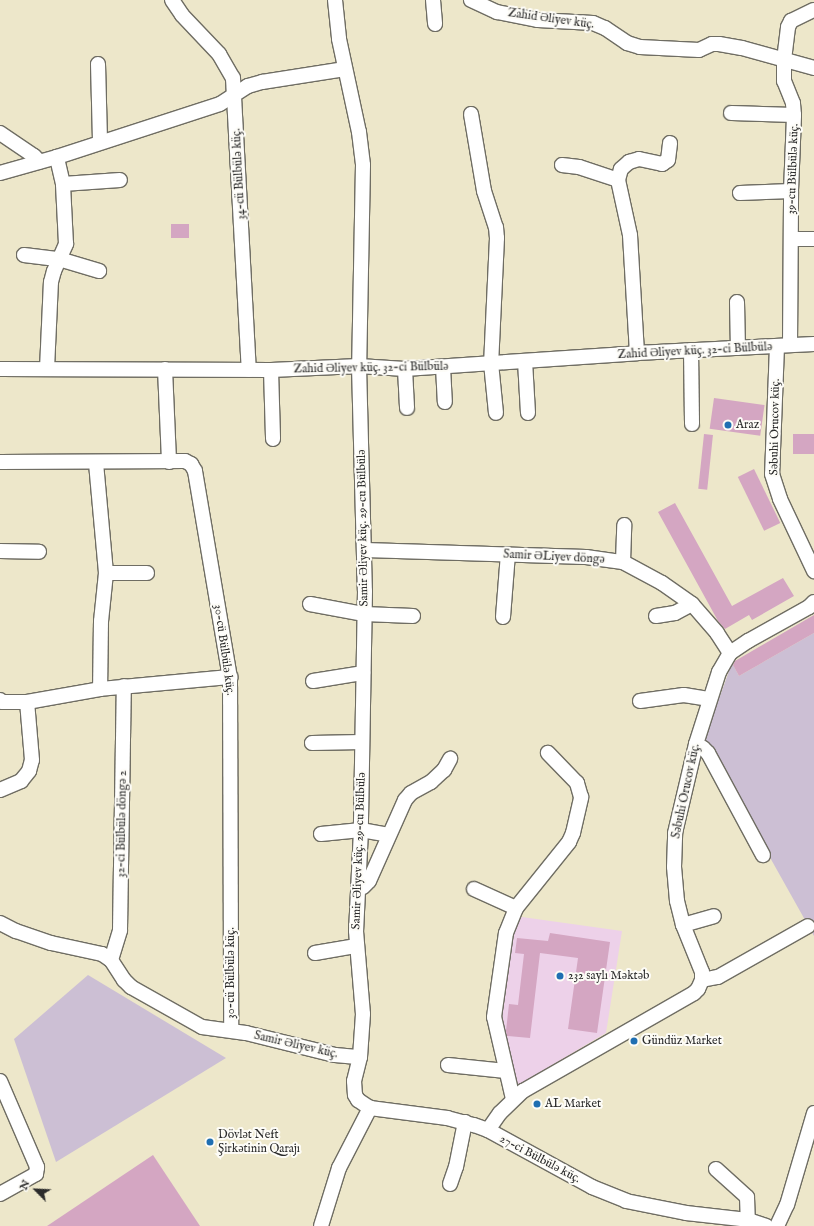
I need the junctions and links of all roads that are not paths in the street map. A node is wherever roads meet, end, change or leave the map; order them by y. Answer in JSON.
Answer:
{"nodes":[{"id":1,"x":172,"y":0,"type":"edge"},
{"id":2,"x":335,"y":0,"type":"edge"},
{"id":3,"x":433,"y":0,"type":"edge"},
{"id":4,"x":472,"y":0,"type":"edge"},
{"id":5,"x":814,"y":10,"type":"edge"},
{"id":6,"x":435,"y":24,"type":"dead end"},
{"id":7,"x":784,"y":60,"type":"junction"},
{"id":8,"x":98,"y":64,"type":"dead end"},
{"id":9,"x":814,"y":68,"type":"edge"},
{"id":10,"x":345,"y":69,"type":"junction"},
{"id":11,"x":235,"y":95,"type":"junction"},
{"id":12,"x":731,"y":113,"type":"dead end"},
{"id":13,"x":471,"y":114,"type":"dead end"},
{"id":14,"x":794,"y":116,"type":"junction"},
{"id":15,"x":0,"y":133,"type":"edge"},
{"id":16,"x":100,"y":142,"type":"junction"},
{"id":17,"x":670,"y":143,"type":"dead end"},
{"id":18,"x":57,"y":157,"type":"junction"},
{"id":19,"x":40,"y":162,"type":"junction"},
{"id":20,"x":562,"y":165,"type":"dead end"},
{"id":21,"x":0,"y":173,"type":"edge"},
{"id":22,"x":120,"y":180,"type":"dead end"},
{"id":23,"x":618,"y":180,"type":"junction"},
{"id":24,"x":63,"y":184,"type":"junction"},
{"id":25,"x":791,"y":191,"type":"junction"},
{"id":26,"x":740,"y":193,"type":"dead end"},
{"id":27,"x":791,"y":239,"type":"junction"},
{"id":28,"x":814,"y":239,"type":"edge"},
{"id":29,"x":24,"y":255,"type":"dead end"},
{"id":30,"x":59,"y":259,"type":"junction"},
{"id":31,"x":99,"y":271,"type":"dead end"},
{"id":32,"x":737,"y":302,"type":"dead end"},
{"id":33,"x":814,"y":344,"type":"edge"},
{"id":34,"x":784,"y":346,"type":"junction"},
{"id":35,"x":738,"y":348,"type":"junction"},
{"id":36,"x":691,"y":350,"type":"junction"},
{"id":37,"x":637,"y":354,"type":"junction"},
{"id":38,"x":525,"y":361,"type":"junction"},
{"id":39,"x":491,"y":363,"type":"junction"},
{"id":40,"x":359,"y":366,"type":"junction"},
{"id":41,"x":443,"y":367,"type":"junction"},
{"id":42,"x":0,"y":369,"type":"edge"},
{"id":43,"x":47,"y":369,"type":"junction"},
{"id":44,"x":165,"y":369,"type":"junction"},
{"id":45,"x":406,"y":369,"type":"junction"},
{"id":46,"x":249,"y":370,"type":"junction"},
{"id":47,"x":270,"y":370,"type":"junction"},
{"id":48,"x":445,"y":402,"type":"dead end"},
{"id":49,"x":407,"y":408,"type":"dead end"},
{"id":50,"x":528,"y":412,"type":"dead end"},
{"id":51,"x":496,"y":414,"type":"dead end"},
{"id":52,"x":692,"y":424,"type":"dead end"},
{"id":53,"x":273,"y":439,"type":"dead end"},
{"id":54,"x":0,"y":462,"type":"edge"},
{"id":55,"x":169,"y":462,"type":"junction"},
{"id":56,"x":96,"y":463,"type":"junction"},
{"id":57,"x":624,"y":525,"type":"dead end"},
{"id":58,"x":365,"y":550,"type":"junction"},
{"id":59,"x":0,"y":552,"type":"edge"},
{"id":60,"x":39,"y":552,"type":"dead end"},
{"id":61,"x":508,"y":554,"type":"junction"},
{"id":62,"x":623,"y":562,"type":"junction"},
{"id":63,"x":814,"y":571,"type":"edge"},
{"id":64,"x":106,"y":573,"type":"junction"},
{"id":65,"x":147,"y":573,"type":"dead end"},
{"id":66,"x":814,"y":602,"type":"edge"},
{"id":67,"x":310,"y":604,"type":"dead end"},
{"id":68,"x":692,"y":604,"type":"junction"},
{"id":69,"x":364,"y":614,"type":"junction"},
{"id":70,"x":413,"y":616,"type":"dead end"},
{"id":71,"x":656,"y":616,"type":"dead end"},
{"id":72,"x":503,"y":617,"type":"dead end"},
{"id":73,"x":730,"y":653,"type":"junction"},
{"id":74,"x":363,"y":673,"type":"junction"},
{"id":75,"x":230,"y":677,"type":"junction"},
{"id":76,"x":313,"y":681,"type":"dead end"},
{"id":77,"x":124,"y":686,"type":"junction"},
{"id":78,"x":100,"y":689,"type":"junction"},
{"id":79,"x":710,"y":699,"type":"junction"},
{"id":80,"x":0,"y":700,"type":"edge"},
{"id":81,"x":28,"y":702,"type":"junction"},
{"id":82,"x":640,"y":702,"type":"dead end"},
{"id":83,"x":362,"y":742,"type":"junction"},
{"id":84,"x":312,"y":743,"type":"dead end"},
{"id":85,"x":696,"y":744,"type":"junction"},
{"id":86,"x":548,"y":753,"type":"dead end"},
{"id":87,"x":450,"y":758,"type":"dead end"},
{"id":88,"x":0,"y":790,"type":"edge"},
{"id":89,"x":361,"y":830,"type":"junction"},
{"id":90,"x":321,"y":834,"type":"dead end"},
{"id":91,"x":389,"y":835,"type":"junction"},
{"id":92,"x":763,"y":855,"type":"dead end"},
{"id":93,"x":359,"y":885,"type":"junction"},
{"id":94,"x":474,"y":889,"type":"dead end"},
{"id":95,"x":516,"y":908,"type":"junction"},
{"id":96,"x":714,"y":916,"type":"dead end"},
{"id":97,"x":0,"y":923,"type":"edge"},
{"id":98,"x":683,"y":925,"type":"junction"},
{"id":99,"x":808,"y":926,"type":"dead end"},
{"id":100,"x":356,"y":946,"type":"junction"},
{"id":101,"x":315,"y":953,"type":"dead end"},
{"id":102,"x":110,"y":960,"type":"junction"},
{"id":103,"x":702,"y":980,"type":"junction"},
{"id":104,"x":231,"y":1030,"type":"junction"},
{"id":105,"x":360,"y":1057,"type":"junction"},
{"id":106,"x":448,"y":1065,"type":"dead end"},
{"id":107,"x":506,"y":1071,"type":"junction"},
{"id":108,"x":0,"y":1080,"type":"edge"},
{"id":109,"x":513,"y":1099,"type":"junction"},
{"id":110,"x":370,"y":1108,"type":"junction"},
{"id":111,"x":814,"y":1113,"type":"edge"},
{"id":112,"x":465,"y":1122,"type":"junction"},
{"id":113,"x":488,"y":1130,"type":"junction"},
{"id":114,"x":716,"y":1168,"type":"dead end"},
{"id":115,"x":450,"y":1184,"type":"dead end"},
{"id":116,"x":0,"y":1194,"type":"edge"},
{"id":117,"x":748,"y":1220,"type":"junction"},
{"id":118,"x":321,"y":1226,"type":"edge"},
{"id":119,"x":766,"y":1226,"type":"edge"},
{"id":120,"x":777,"y":1226,"type":"edge"}],
"edges":[{"from":1,"to":11,"type":"street","name":"34-cü Bülbülə küç."},
{"from":2,"to":10,"type":"street","name":"Samir Əliyev küç. 29-cu Bülbülə"},
{"from":3,"to":6,"type":"street"},
{"from":4,"to":7,"type":"street","name":"Zahid Əliyev küç."},
{"from":5,"to":7,"type":"street","name":"39-cu Bülbülə küç."},
{"from":7,"to":9,"type":"street","name":"Zahid Əliyev küç."},
{"from":7,"to":14,"type":"street","name":"39-cu Bülbülə küç."},
{"from":8,"to":16,"type":"street"},
{"from":10,"to":11,"type":"street"},
{"from":10,"to":40,"type":"street","name":"Samir Əliyev küç. 29-cu Bülbülə"},
{"from":11,"to":16,"type":"street"},
{"from":11,"to":46,"type":"street","name":"34-cü Bülbülə küç."},
{"from":12,"to":14,"type":"street"},
{"from":13,"to":39,"type":"street"},
{"from":14,"to":25,"type":"street","name":"39-cu Bülbülə küç."},
{"from":15,"to":19,"type":"street"},
{"from":16,"to":18,"type":"street"},
{"from":17,"to":23,"type":"street"},
{"from":18,"to":19,"type":"street"},
{"from":18,"to":24,"type":"street"},
{"from":19,"to":21,"type":"street"},
{"from":20,"to":23,"type":"street"},
{"from":22,"to":24,"type":"street"},
{"from":23,"to":37,"type":"street"},
{"from":24,"to":30,"type":"street"},
{"from":25,"to":26,"type":"street"},
{"from":25,"to":27,"type":"street","name":"39-cu Bülbülə küç."},
{"from":27,"to":28,"type":"street"},
{"from":27,"to":34,"type":"street","name":"39-cu Bülbülə küç."},
{"from":29,"to":30,"type":"street"},
{"from":30,"to":31,"type":"street"},
{"from":30,"to":43,"type":"street"},
{"from":32,"to":35,"type":"street"},
{"from":33,"to":34,"type":"street","name":"Zahid Əliyev küç. 32-ci Bülbülə"},
{"from":34,"to":35,"type":"street","name":"Zahid Əliyev küç. 32-ci Bülbülə"},
{"from":34,"to":63,"type":"street","name":"Səbuhi Orucov küç."},
{"from":35,"to":36,"type":"street","name":"Zahid Əliyev küç. 32-ci Bülbülə"},
{"from":36,"to":37,"type":"street","name":"Zahid Əliyev küç. 32-ci Bülbülə"},
{"from":36,"to":52,"type":"street"},
{"from":37,"to":38,"type":"street","name":"Zahid Əliyev küç. 32-ci Bülbülə"},
{"from":38,"to":39,"type":"street","name":"Zahid Əliyev küç. 32-ci Bülbülə"},
{"from":38,"to":50,"type":"street"},
{"from":39,"to":41,"type":"street","name":"Zahid Əliyev küç. 32-ci Bülbülə"},
{"from":39,"to":51,"type":"street"},
{"from":40,"to":45,"type":"street","name":"Zahid Əliyev küç. 32-ci Bülbülə"},
{"from":40,"to":47,"type":"street","name":"Zahid Əliyev küç. 32-ci Bülbülə"},
{"from":40,"to":58,"type":"street","name":"Samir Əliyev küç. 29-cu Bülbülə"},
{"from":41,"to":45,"type":"street","name":"Zahid Əliyev küç. 32-ci Bülbülə"},
{"from":41,"to":48,"type":"street"},
{"from":42,"to":43,"type":"street","name":"Zahid Əliyev küç. 32-ci Bülbülə"},
{"from":43,"to":44,"type":"street","name":"Zahid Əliyev küç. 32-ci Bülbülə"},
{"from":44,"to":46,"type":"street","name":"Zahid Əliyev küç. 32-ci Bülbülə"},
{"from":44,"to":55,"type":"street"},
{"from":45,"to":49,"type":"street"},
{"from":46,"to":47,"type":"street","name":"Zahid Əliyev küç. 32-ci Bülbülə"},
{"from":47,"to":53,"type":"street"},
{"from":54,"to":56,"type":"street","name":"30-cü Bülbülə küç."},
{"from":55,"to":56,"type":"street","name":"30-cü Bülbülə küç."},
{"from":55,"to":75,"type":"street","name":"30-cü Bülbülə küç."},
{"from":56,"to":64,"type":"street"},
{"from":57,"to":62,"type":"street"},
{"from":58,"to":61,"type":"street","name":"Samir ƏLiyev döngə"},
{"from":58,"to":69,"type":"street","name":"Samir Əliyev küç. 29-cu Bülbülə"},
{"from":59,"to":60,"type":"street"},
{"from":61,"to":62,"type":"street","name":"Samir ƏLiyev döngə"},
{"from":61,"to":72,"type":"street"},
{"from":62,"to":68,"type":"street","name":"Samir ƏLiyev döngə"},
{"from":64,"to":65,"type":"street"},
{"from":64,"to":78,"type":"street"},
{"from":66,"to":73,"type":"street","name":"Səbuhi Orucov küç."},
{"from":67,"to":69,"type":"street"},
{"from":68,"to":71,"type":"street"},
{"from":68,"to":73,"type":"street","name":"Samir ƏLiyev döngə"},
{"from":69,"to":70,"type":"street"},
{"from":69,"to":74,"type":"street","name":"Samir Əliyev küç. 29-cu Bülbülə"},
{"from":73,"to":79,"type":"street","name":"Səbuhi Orucov küç."},
{"from":74,"to":76,"type":"street"},
{"from":74,"to":83,"type":"street","name":"Samir Əliyev küç. 29-cu Bülbülə"},
{"from":75,"to":77,"type":"street"},
{"from":75,"to":104,"type":"street","name":"30-cü Bülbülə küç."},
{"from":77,"to":78,"type":"street"},
{"from":77,"to":102,"type":"street","name":"32-ci Bülbülə döngə 2"},
{"from":78,"to":81,"type":"street"},
{"from":79,"to":82,"type":"street"},
{"from":79,"to":85,"type":"street","name":"Səbuhi Orucov küç."},
{"from":80,"to":81,"type":"street"},
{"from":81,"to":88,"type":"street"},
{"from":83,"to":84,"type":"street"},
{"from":83,"to":89,"type":"street","name":"Samir Əliyev küç. 29-cu Bülbülə"},
{"from":85,"to":92,"type":"street"},
{"from":85,"to":98,"type":"street","name":"Səbuhi Orucov küç."},
{"from":86,"to":95,"type":"street"},
{"from":87,"to":91,"type":"street"},
{"from":89,"to":90,"type":"street"},
{"from":89,"to":91,"type":"street"},
{"from":89,"to":93,"type":"street","name":"Samir Əliyev küç. 29-cu Bülbülə"},
{"from":91,"to":93,"type":"street"},
{"from":93,"to":100,"type":"street","name":"Samir Əliyev küç. 29-cu Bülbülə"},
{"from":94,"to":95,"type":"street"},
{"from":95,"to":107,"type":"street"},
{"from":96,"to":98,"type":"street"},
{"from":97,"to":102,"type":"street","name":"Samir Əliyev küç."},
{"from":98,"to":103,"type":"street","name":"Səbuhi Orucov küç."},
{"from":99,"to":103,"type":"street"},
{"from":100,"to":101,"type":"street"},
{"from":100,"to":105,"type":"street","name":"Samir Əliyev küç. 29-cu Bülbülə"},
{"from":102,"to":104,"type":"street","name":"Samir Əliyev küç."},
{"from":103,"to":109,"type":"street"},
{"from":104,"to":105,"type":"street","name":"Samir Əliyev küç."},
{"from":105,"to":110,"type":"street"},
{"from":106,"to":107,"type":"street"},
{"from":107,"to":109,"type":"street"},
{"from":108,"to":116,"type":"street"},
{"from":109,"to":113,"type":"street"},
{"from":110,"to":112,"type":"street","name":"27-ci Bülbülə küç."},
{"from":110,"to":118,"type":"street"},
{"from":111,"to":120,"type":"street"},
{"from":112,"to":113,"type":"street","name":"27-ci Bülbülə küç."},
{"from":112,"to":115,"type":"street"},
{"from":113,"to":117,"type":"street","name":"27-ci Bülbülə küç."},
{"from":114,"to":117,"type":"street"},
{"from":117,"to":119,"type":"street","name":"27-ci Bülbülə küç."}]}
